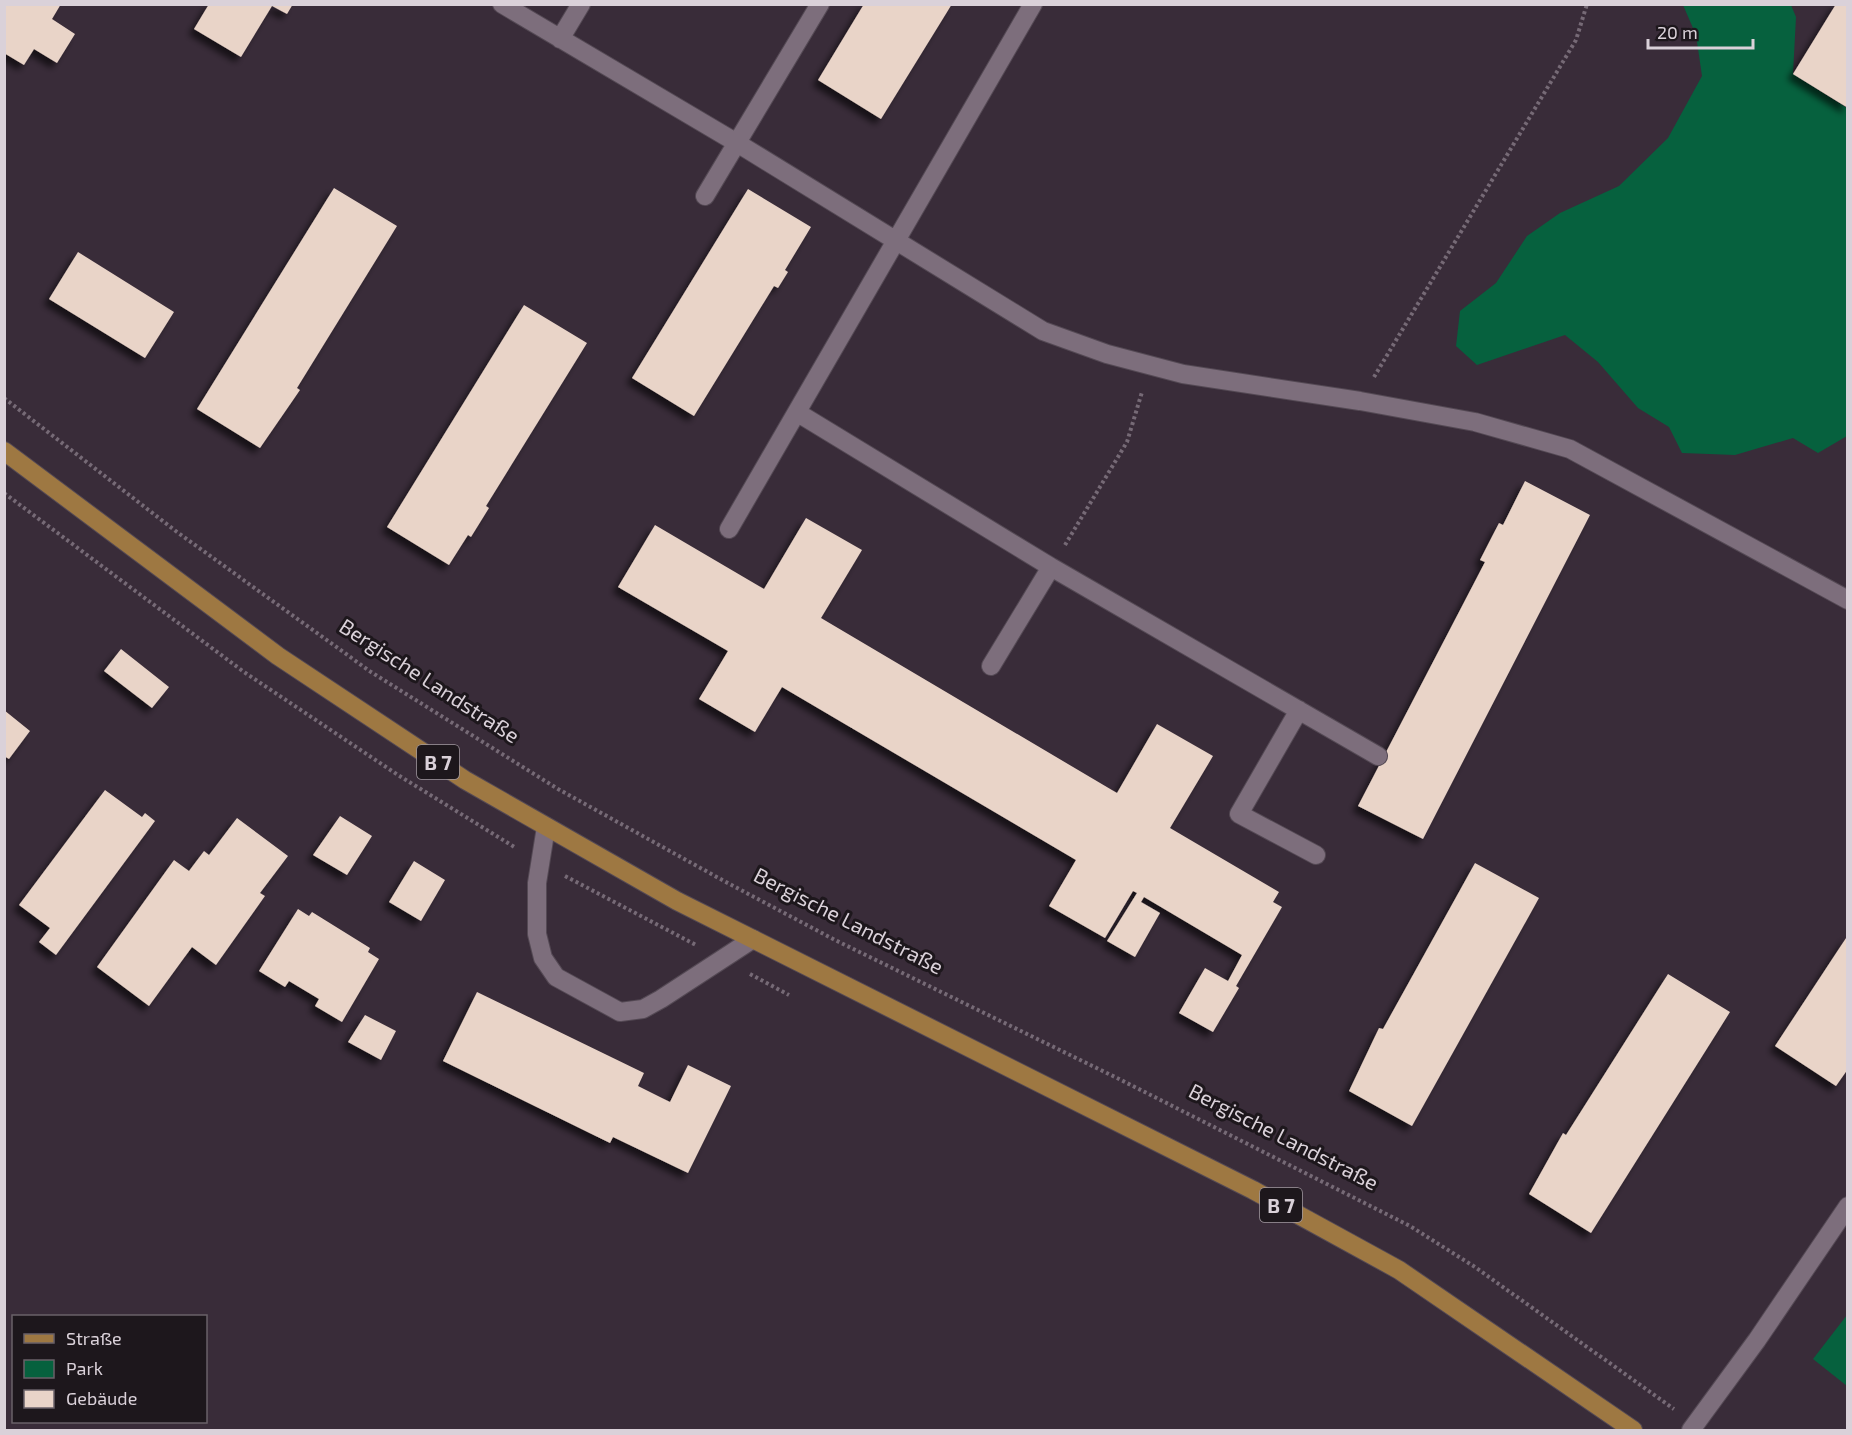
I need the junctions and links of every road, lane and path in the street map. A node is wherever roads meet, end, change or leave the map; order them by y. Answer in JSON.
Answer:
{"nodes":[{"id":1,"x":502,"y":4,"type":"edge"},
{"id":2,"x":581,"y":4,"type":"edge"},
{"id":3,"x":820,"y":4,"type":"edge"},
{"id":4,"x":1033,"y":4,"type":"edge"},
{"id":5,"x":1587,"y":4,"type":"edge"},
{"id":6,"x":560,"y":39,"type":"junction"},
{"id":7,"x":737,"y":143,"type":"junction"},
{"id":8,"x":705,"y":196,"type":"dead end"},
{"id":9,"x":898,"y":241,"type":"junction"},
{"id":10,"x":1150,"y":365,"type":"junction"},
{"id":11,"x":4,"y":398,"type":"edge"},
{"id":12,"x":1360,"y":401,"type":"junction"},
{"id":13,"x":798,"y":413,"type":"junction"},
{"id":14,"x":4,"y":451,"type":"edge"},
{"id":15,"x":729,"y":529,"type":"dead end"},
{"id":16,"x":1051,"y":567,"type":"junction"},
{"id":17,"x":1848,"y":600,"type":"edge"},
{"id":18,"x":991,"y":666,"type":"dead end"},
{"id":19,"x":1299,"y":710,"type":"junction"},
{"id":20,"x":1378,"y":756,"type":"dead end"},
{"id":21,"x":546,"y":827,"type":"junction"},
{"id":22,"x":1316,"y":855,"type":"dead end"},
{"id":23,"x":753,"y":939,"type":"junction"},
{"id":24,"x":1848,"y":1206,"type":"edge"},
{"id":25,"x":1693,"y":1427,"type":"edge"},
{"id":26,"x":1633,"y":1431,"type":"edge"}],
"edges":[{"from":1,"to":6,"type":"lane"},
{"from":2,"to":6,"type":"lane"},
{"from":3,"to":7,"type":"lane"},
{"from":4,"to":9,"type":"lane"},
{"from":5,"to":12,"type":"path"},
{"from":6,"to":7,"type":"lane"},
{"from":7,"to":8,"type":"lane"},
{"from":7,"to":9,"type":"lane"},
{"from":9,"to":10,"type":"lane"},
{"from":9,"to":13,"type":"lane"},
{"from":10,"to":12,"type":"lane"},
{"from":10,"to":16,"type":"path"},
{"from":11,"to":25,"type":"path","name":"Bergische Landstraße"},
{"from":12,"to":17,"type":"lane"},
{"from":13,"to":15,"type":"lane"},
{"from":13,"to":16,"type":"lane"},
{"from":14,"to":21,"type":"main road","number":"B 7"},
{"from":16,"to":18,"type":"lane"},
{"from":16,"to":19,"type":"lane"},
{"from":19,"to":20,"type":"lane"},
{"from":19,"to":22,"type":"lane"},
{"from":21,"to":23,"type":"main road","number":"B 7"},
{"from":21,"to":23,"type":"lane"},
{"from":23,"to":26,"type":"main road","number":"B 7"},
{"from":24,"to":25,"type":"lane"}]}
